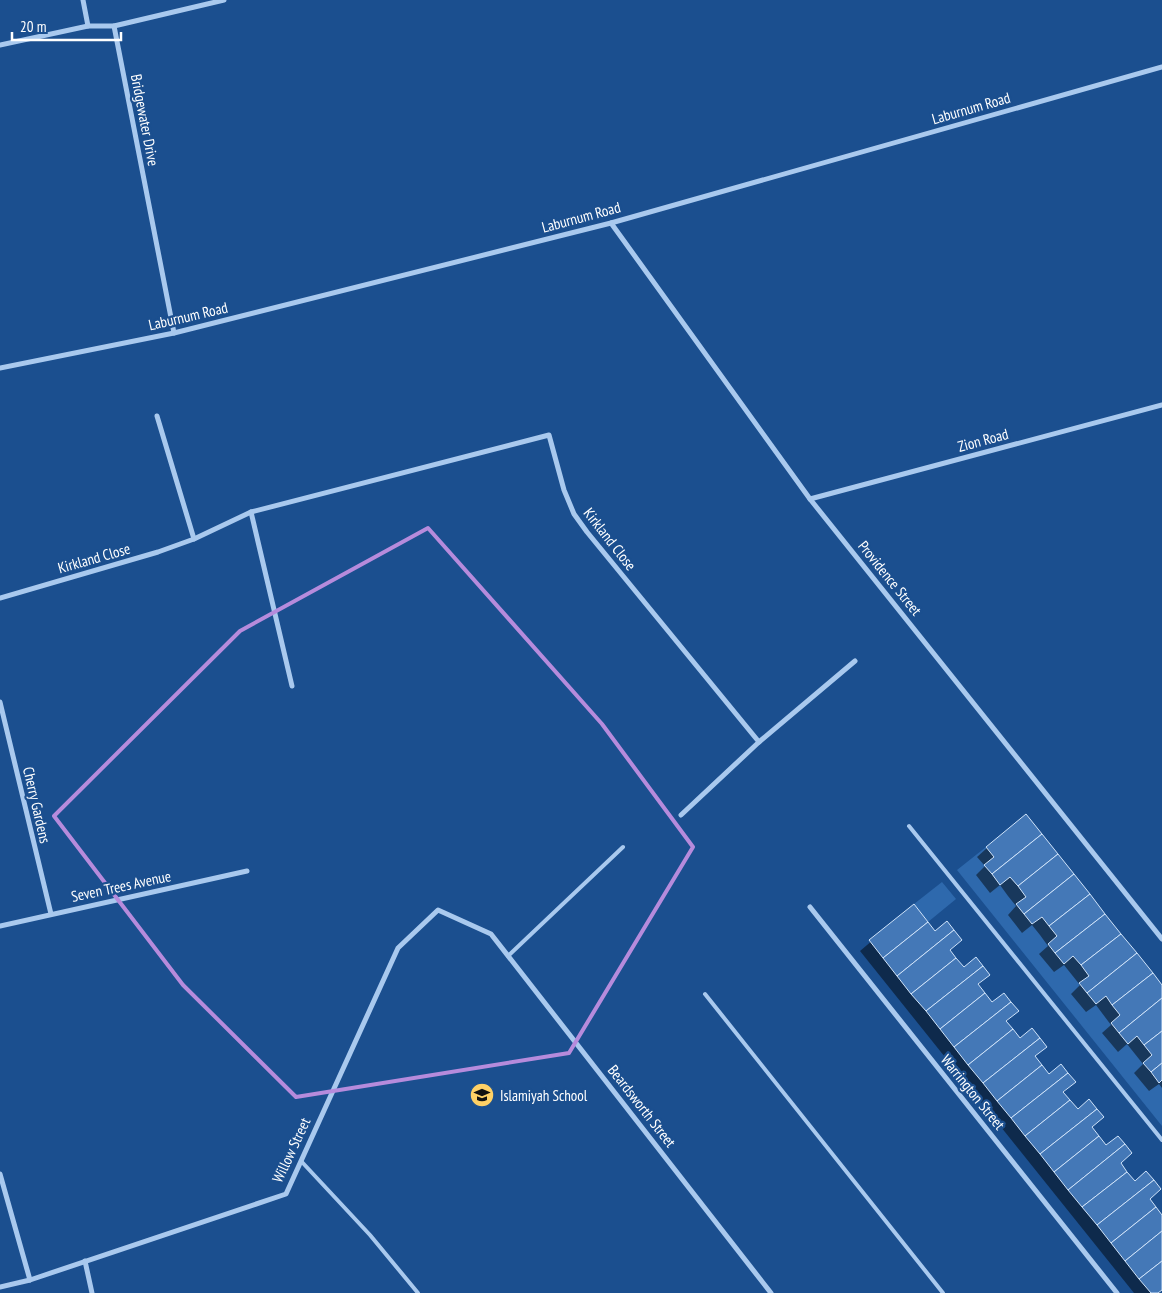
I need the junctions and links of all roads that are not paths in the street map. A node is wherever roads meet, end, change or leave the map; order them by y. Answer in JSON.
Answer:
{"nodes":[{"id":1,"x":83,"y":0,"type":"edge"},
{"id":2,"x":224,"y":0,"type":"edge"},
{"id":3,"x":88,"y":26,"type":"junction"},
{"id":4,"x":114,"y":26,"type":"junction"},
{"id":5,"x":0,"y":45,"type":"edge"},
{"id":6,"x":1162,"y":67,"type":"edge"},
{"id":7,"x":611,"y":223,"type":"junction"},
{"id":8,"x":174,"y":333,"type":"junction"},
{"id":9,"x":0,"y":368,"type":"edge"},
{"id":10,"x":1162,"y":406,"type":"edge"},
{"id":11,"x":157,"y":416,"type":"dead end"},
{"id":12,"x":810,"y":499,"type":"junction"},
{"id":13,"x":252,"y":512,"type":"junction"},
{"id":14,"x":194,"y":539,"type":"junction"},
{"id":15,"x":0,"y":598,"type":"edge"},
{"id":16,"x":855,"y":661,"type":"dead end"},
{"id":17,"x":292,"y":686,"type":"dead end"},
{"id":18,"x":0,"y":702,"type":"edge"},
{"id":19,"x":759,"y":742,"type":"junction"},
{"id":20,"x":681,"y":815,"type":"dead end"},
{"id":21,"x":909,"y":826,"type":"dead end"},
{"id":22,"x":623,"y":847,"type":"dead end"},
{"id":23,"x":247,"y":871,"type":"dead end"},
{"id":24,"x":810,"y":907,"type":"dead end"},
{"id":25,"x":51,"y":914,"type":"junction"},
{"id":26,"x":0,"y":926,"type":"edge"},
{"id":27,"x":491,"y":934,"type":"joint"},
{"id":28,"x":1162,"y":939,"type":"edge"},
{"id":29,"x":508,"y":956,"type":"junction"},
{"id":30,"x":705,"y":994,"type":"dead end"},
{"id":31,"x":1162,"y":1140,"type":"edge"},
{"id":32,"x":301,"y":1161,"type":"junction"},
{"id":33,"x":0,"y":1174,"type":"edge"},
{"id":34,"x":85,"y":1261,"type":"junction"},
{"id":35,"x":30,"y":1280,"type":"junction"},
{"id":36,"x":0,"y":1287,"type":"edge"},
{"id":37,"x":92,"y":1293,"type":"edge"},
{"id":38,"x":418,"y":1293,"type":"edge"},
{"id":39,"x":771,"y":1293,"type":"edge"},
{"id":40,"x":943,"y":1293,"type":"edge"},
{"id":41,"x":1117,"y":1293,"type":"edge"}],
"edges":[{"from":1,"to":3,"type":"street"},
{"from":2,"to":4,"type":"street"},
{"from":3,"to":4,"type":"street"},
{"from":3,"to":5,"type":"street"},
{"from":4,"to":8,"type":"street","name":"Bridgewater Drive"},
{"from":6,"to":7,"type":"street","name":"Laburnum Road"},
{"from":7,"to":8,"type":"street","name":"Laburnum Road"},
{"from":7,"to":12,"type":"street","name":"Providence Street"},
{"from":8,"to":9,"type":"street","name":"Laburnum Road"},
{"from":10,"to":12,"type":"street","name":"Zion Road"},
{"from":11,"to":14,"type":"street"},
{"from":12,"to":28,"type":"street","name":"Providence Street"},
{"from":13,"to":14,"type":"street","name":"Kirkland Close"},
{"from":13,"to":17,"type":"street"},
{"from":13,"to":19,"type":"street","name":"Kirkland Close"},
{"from":14,"to":15,"type":"street","name":"Kirkland Close"},
{"from":16,"to":19,"type":"street"},
{"from":18,"to":25,"type":"street","name":"Cherry Gardens"},
{"from":19,"to":20,"type":"street"},
{"from":21,"to":31,"type":"lane"},
{"from":22,"to":29,"type":"lane"},
{"from":23,"to":25,"type":"street","name":"Seven Trees Avenue"},
{"from":24,"to":41,"type":"street","name":"Warrington Street"},
{"from":25,"to":26,"type":"street","name":"Seven Trees Avenue"},
{"from":27,"to":29,"type":"street","name":"Beardsworth Street"},
{"from":27,"to":32,"type":"street","name":"Willow Street"},
{"from":29,"to":39,"type":"street","name":"Beardsworth Street"},
{"from":30,"to":40,"type":"lane"},
{"from":32,"to":34,"type":"street","name":"Willow Street"},
{"from":32,"to":38,"type":"lane"},
{"from":33,"to":35,"type":"street"},
{"from":34,"to":35,"type":"street","name":"Willow Street"},
{"from":34,"to":37,"type":"street"},
{"from":35,"to":36,"type":"street","name":"Willow Street"}]}
